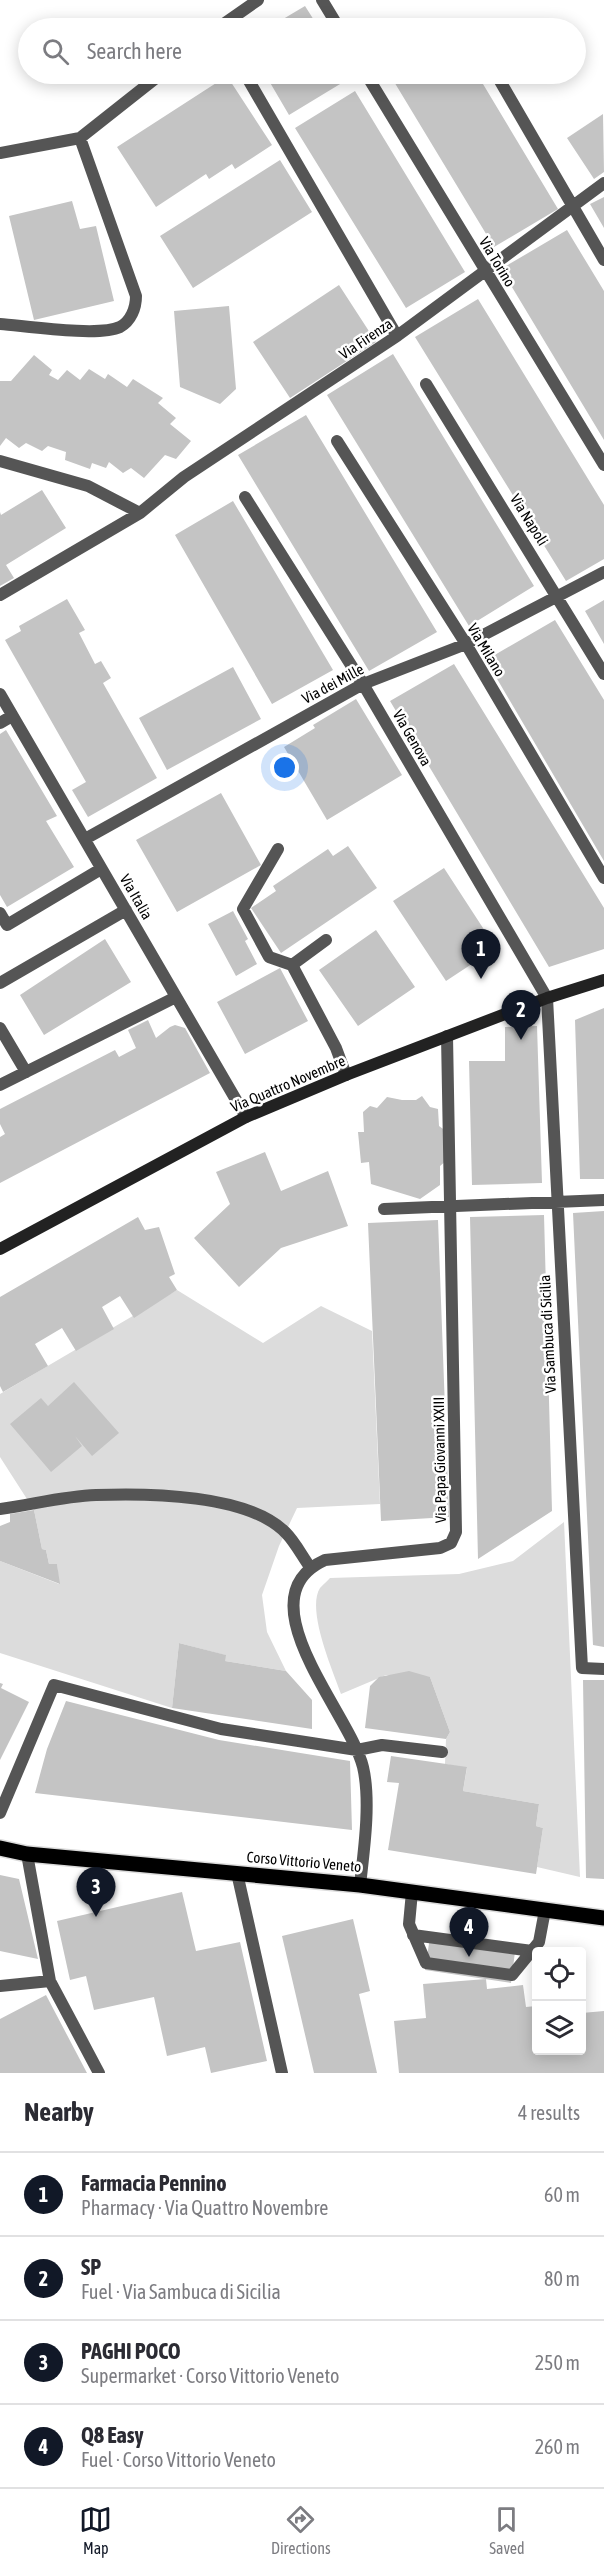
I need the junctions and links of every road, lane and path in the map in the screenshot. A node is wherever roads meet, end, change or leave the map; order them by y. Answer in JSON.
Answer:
{"nodes":[{"id":1,"x":258,"y":0,"type":"edge"},
{"id":2,"x":322,"y":0,"type":"edge"},
{"id":3,"x":232,"y":18,"type":"edge"},
{"id":4,"x":333,"y":18,"type":"edge"},
{"id":5,"x":148,"y":84,"type":"edge"},
{"id":6,"x":251,"y":84,"type":"edge"},
{"id":7,"x":372,"y":84,"type":"edge"},
{"id":8,"x":502,"y":84,"type":"edge"},
{"id":9,"x":80,"y":138,"type":"junction"},
{"id":10,"x":0,"y":153,"type":"edge"},
{"id":11,"x":604,"y":183,"type":"edge"},
{"id":12,"x":573,"y":206,"type":"junction"},
{"id":13,"x":604,"y":260,"type":"edge"},
{"id":14,"x":484,"y":270,"type":"junction"},
{"id":15,"x":0,"y":324,"type":"edge"},
{"id":16,"x":397,"y":336,"type":"junction"},
{"id":17,"x":426,"y":384,"type":"dead end"},
{"id":18,"x":337,"y":441,"type":"dead end"},
{"id":19,"x":0,"y":461,"type":"edge"},
{"id":20,"x":604,"y":465,"type":"edge"},
{"id":21,"x":245,"y":497,"type":"dead end"},
{"id":22,"x":140,"y":513,"type":"junction"},
{"id":23,"x":604,"y":572,"type":"edge"},
{"id":24,"x":0,"y":595,"type":"edge"},
{"id":25,"x":558,"y":596,"type":"junction"},
{"id":26,"x":466,"y":644,"type":"junction"},
{"id":27,"x":604,"y":674,"type":"edge"},
{"id":28,"x":363,"y":684,"type":"junction"},
{"id":29,"x":0,"y":694,"type":"edge"},
{"id":30,"x":12,"y":716,"type":"junction"},
{"id":31,"x":0,"y":723,"type":"edge"},
{"id":32,"x":85,"y":839,"type":"junction"},
{"id":33,"x":278,"y":849,"type":"dead end"},
{"id":34,"x":101,"y":868,"type":"junction"},
{"id":35,"x":604,"y":878,"type":"edge"},
{"id":36,"x":126,"y":910,"type":"junction"},
{"id":37,"x":0,"y":913,"type":"edge"},
{"id":38,"x":326,"y":940,"type":"dead end"},
{"id":39,"x":292,"y":965,"type":"junction"},
{"id":40,"x":604,"y":980,"type":"edge"},
{"id":41,"x":0,"y":983,"type":"edge"},
{"id":42,"x":176,"y":997,"type":"junction"},
{"id":43,"x":547,"y":998,"type":"junction"},
{"id":44,"x":0,"y":1028,"type":"edge"},
{"id":45,"x":447,"y":1036,"type":"junction"},
{"id":46,"x":26,"y":1072,"type":"junction"},
{"id":47,"x":346,"y":1075,"type":"junction"},
{"id":48,"x":0,"y":1085,"type":"edge"},
{"id":49,"x":246,"y":1117,"type":"junction"},
{"id":50,"x":604,"y":1200,"type":"edge"},
{"id":51,"x":556,"y":1203,"type":"junction"},
{"id":52,"x":451,"y":1206,"type":"junction"},
{"id":53,"x":384,"y":1209,"type":"dead end"},
{"id":54,"x":0,"y":1249,"type":"edge"},
{"id":55,"x":0,"y":1509,"type":"edge"},
{"id":56,"x":310,"y":1567,"type":"junction"},
{"id":57,"x":604,"y":1670,"type":"edge"},
{"id":58,"x":357,"y":1750,"type":"junction"},
{"id":59,"x":442,"y":1752,"type":"dead end"},
{"id":60,"x":0,"y":1813,"type":"edge"},
{"id":61,"x":0,"y":1848,"type":"edge"},
{"id":62,"x":27,"y":1854,"type":"junction"},
{"id":63,"x":237,"y":1874,"type":"junction"},
{"id":64,"x":360,"y":1885,"type":"junction"},
{"id":65,"x":412,"y":1892,"type":"junction"},
{"id":66,"x":545,"y":1910,"type":"junction"},
{"id":67,"x":604,"y":1917,"type":"edge"},
{"id":68,"x":413,"y":1935,"type":"junction"},
{"id":69,"x":535,"y":1947,"type":"edge"},
{"id":70,"x":532,"y":1951,"type":"joint"},
{"id":71,"x":50,"y":1981,"type":"junction"},
{"id":72,"x":0,"y":1986,"type":"edge"},
{"id":73,"x":99,"y":2073,"type":"edge"},
{"id":74,"x":282,"y":2073,"type":"edge"}],
"edges":[{"from":1,"to":3,"type":"street"},
{"from":2,"to":4,"type":"street"},
{"from":5,"to":9,"type":"street"},
{"from":6,"to":16,"type":"street"},
{"from":7,"to":14,"type":"street","name":"Via Torino"},
{"from":8,"to":12,"type":"street"},
{"from":9,"to":10,"type":"street"},
{"from":9,"to":15,"type":"street"},
{"from":11,"to":12,"type":"street","name":"Via Firenza"},
{"from":12,"to":13,"type":"street"},
{"from":12,"to":14,"type":"street","name":"Via Firenza"},
{"from":14,"to":16,"type":"street","name":"Via Firenza"},
{"from":14,"to":20,"type":"street","name":"Via Torino"},
{"from":16,"to":22,"type":"street","name":"Via Firenza"},
{"from":17,"to":25,"type":"street","name":"Via Napoli"},
{"from":18,"to":26,"type":"street","name":"Via Milano"},
{"from":19,"to":22,"type":"street"},
{"from":21,"to":28,"type":"street","name":"Via Genova"},
{"from":22,"to":24,"type":"street"},
{"from":23,"to":25,"type":"street","name":"Via dei Mille"},
{"from":25,"to":26,"type":"street","name":"Via dei Mille"},
{"from":25,"to":27,"type":"street","name":"Via Napoli"},
{"from":26,"to":28,"type":"street","name":"Via dei Mille"},
{"from":26,"to":35,"type":"street","name":"Via Milano"},
{"from":28,"to":32,"type":"street","name":"Via dei Mille"},
{"from":28,"to":43,"type":"street","name":"Via Genova"},
{"from":29,"to":30,"type":"street","name":"Via Italia"},
{"from":30,"to":31,"type":"street"},
{"from":30,"to":32,"type":"street","name":"Via Italia"},
{"from":32,"to":34,"type":"street","name":"Via Italia"},
{"from":33,"to":39,"type":"street"},
{"from":34,"to":36,"type":"street","name":"Via Italia"},
{"from":34,"to":37,"type":"street"},
{"from":36,"to":41,"type":"street"},
{"from":36,"to":42,"type":"street","name":"Via Italia"},
{"from":38,"to":39,"type":"street"},
{"from":39,"to":47,"type":"street"},
{"from":40,"to":43,"type":"street","name":"Via Quattro Novembre"},
{"from":42,"to":46,"type":"street"},
{"from":42,"to":49,"type":"street","name":"Via Italia"},
{"from":43,"to":45,"type":"street","name":"Via Quattro Novembre"},
{"from":43,"to":51,"type":"street","name":"Via Sambuca di Sicilia"},
{"from":44,"to":46,"type":"street"},
{"from":45,"to":47,"type":"street","name":"Via Quattro Novembre"},
{"from":45,"to":52,"type":"street","name":"Via Papa Giovanni XXIII"},
{"from":46,"to":48,"type":"street"},
{"from":47,"to":49,"type":"street","name":"Via Quattro Novembre"},
{"from":49,"to":54,"type":"street","name":"Via Quattro Novembre"},
{"from":50,"to":51,"type":"street"},
{"from":51,"to":52,"type":"street"},
{"from":51,"to":57,"type":"street","name":"Via Sambuca di Sicilia"},
{"from":52,"to":53,"type":"street"},
{"from":52,"to":56,"type":"street","name":"Via Papa Giovanni XXIII"},
{"from":55,"to":56,"type":"street"},
{"from":56,"to":58,"type":"street"},
{"from":58,"to":59,"type":"street"},
{"from":58,"to":60,"type":"street"},
{"from":58,"to":64,"type":"street"},
{"from":61,"to":62,"type":"main road","name":"Corso Vittorio Veneto"},
{"from":62,"to":63,"type":"main road","name":"Corso Vittorio Veneto"},
{"from":62,"to":71,"type":"street"},
{"from":63,"to":64,"type":"main road","name":"Corso Vittorio Veneto"},
{"from":63,"to":74,"type":"street"},
{"from":64,"to":65,"type":"main road","name":"Corso Vittorio Veneto"},
{"from":65,"to":66,"type":"main road","name":"Corso Vittorio Veneto"},
{"from":65,"to":68,"type":"street"},
{"from":66,"to":67,"type":"main road","name":"Corso Vittorio Veneto"},
{"from":66,"to":69,"type":"street"},
{"from":68,"to":70,"type":"street"},
{"from":68,"to":70,"type":"street"},
{"from":71,"to":72,"type":"street"},
{"from":71,"to":73,"type":"street"}]}
